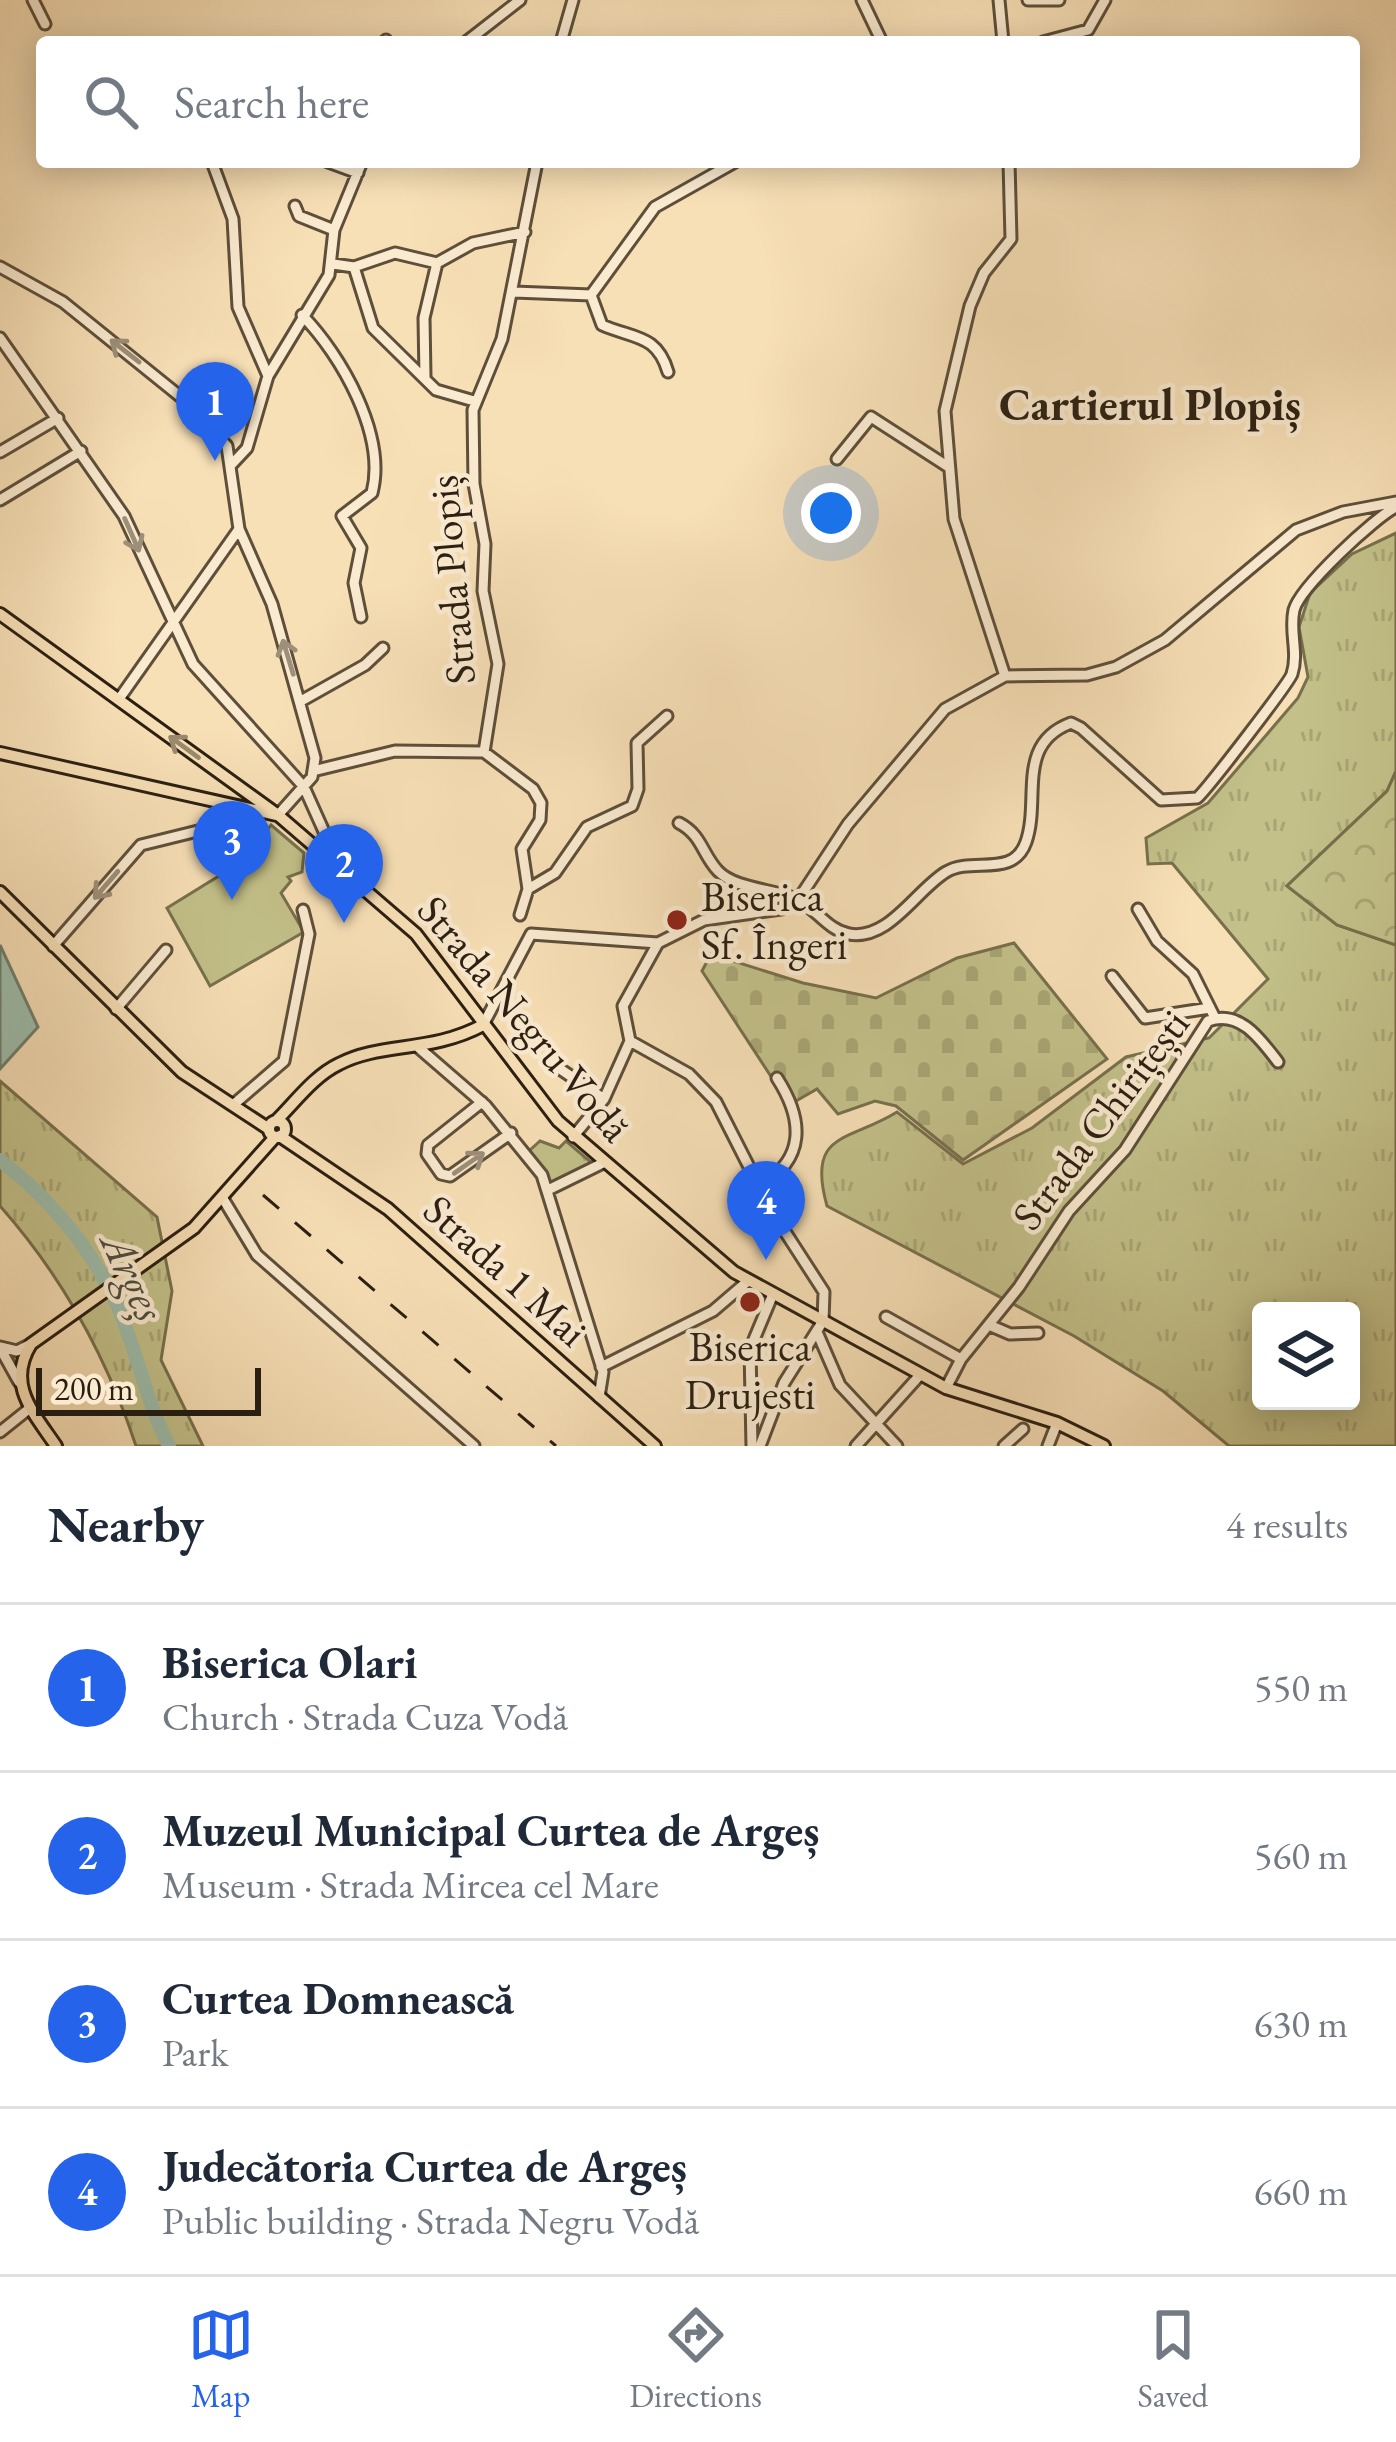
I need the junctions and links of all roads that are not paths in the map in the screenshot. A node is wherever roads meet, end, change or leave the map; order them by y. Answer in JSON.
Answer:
{"nodes":[{"id":1,"x":33,"y":0,"type":"edge"},
{"id":2,"x":520,"y":0,"type":"edge"},
{"id":3,"x":573,"y":0,"type":"edge"},
{"id":4,"x":862,"y":0,"type":"edge"},
{"id":5,"x":999,"y":0,"type":"edge"},
{"id":6,"x":1028,"y":0,"type":"edge"},
{"id":7,"x":1059,"y":0,"type":"edge"},
{"id":8,"x":1105,"y":0,"type":"edge"},
{"id":9,"x":45,"y":24,"type":"dead end"},
{"id":10,"x":474,"y":36,"type":"edge"},
{"id":11,"x":563,"y":36,"type":"edge"},
{"id":12,"x":879,"y":36,"type":"edge"},
{"id":13,"x":1002,"y":36,"type":"edge"},
{"id":14,"x":1066,"y":36,"type":"edge"},
{"id":15,"x":214,"y":168,"type":"edge"},
{"id":16,"x":360,"y":168,"type":"edge"},
{"id":17,"x":536,"y":168,"type":"edge"},
{"id":18,"x":724,"y":168,"type":"edge"},
{"id":19,"x":1009,"y":168,"type":"edge"},
{"id":20,"x":295,"y":206,"type":"dead end"},
{"id":21,"x":334,"y":230,"type":"junction"},
{"id":22,"x":525,"y":232,"type":"junction"},
{"id":23,"x":436,"y":262,"type":"junction"},
{"id":24,"x":333,"y":265,"type":"junction"},
{"id":25,"x":0,"y":267,"type":"edge"},
{"id":26,"x":354,"y":267,"type":"junction"},
{"id":27,"x":514,"y":292,"type":"junction"},
{"id":28,"x":591,"y":295,"type":"junction"},
{"id":29,"x":302,"y":316,"type":"junction"},
{"id":30,"x":0,"y":338,"type":"edge"},
{"id":31,"x":668,"y":372,"type":"dead end"},
{"id":32,"x":268,"y":376,"type":"junction"},
{"id":33,"x":425,"y":377,"type":"junction"},
{"id":34,"x":474,"y":401,"type":"junction"},
{"id":35,"x":58,"y":418,"type":"junction"},
{"id":36,"x":81,"y":451,"type":"junction"},
{"id":37,"x":0,"y":452,"type":"edge"},
{"id":38,"x":837,"y":459,"type":"dead end"},
{"id":39,"x":232,"y":464,"type":"junction"},
{"id":40,"x":947,"y":466,"type":"junction"},
{"id":41,"x":0,"y":500,"type":"edge"},
{"id":42,"x":1396,"y":504,"type":"edge"},
{"id":43,"x":238,"y":529,"type":"junction"},
{"id":44,"x":0,"y":614,"type":"edge"},
{"id":45,"x":361,"y":617,"type":"dead end"},
{"id":46,"x":170,"y":624,"type":"junction"},
{"id":47,"x":383,"y":648,"type":"dead end"},
{"id":48,"x":1005,"y":676,"type":"junction"},
{"id":49,"x":119,"y":699,"type":"junction"},
{"id":50,"x":301,"y":701,"type":"junction"},
{"id":51,"x":667,"y":716,"type":"dead end"},
{"id":52,"x":484,"y":752,"type":"junction"},
{"id":53,"x":0,"y":753,"type":"edge"},
{"id":54,"x":317,"y":770,"type":"junction"},
{"id":55,"x":304,"y":787,"type":"junction"},
{"id":56,"x":239,"y":811,"type":"junction"},
{"id":57,"x":278,"y":815,"type":"junction"},
{"id":58,"x":679,"y":824,"type":"dead end"},
{"id":59,"x":339,"y":865,"type":"junction"},
{"id":60,"x":528,"y":889,"type":"junction"},
{"id":61,"x":0,"y":892,"type":"edge"},
{"id":62,"x":798,"y":900,"type":"junction"},
{"id":63,"x":1138,"y":909,"type":"dead end"},
{"id":64,"x":303,"y":910,"type":"dead end"},
{"id":65,"x":520,"y":916,"type":"dead end"},
{"id":66,"x":658,"y":943,"type":"junction"},
{"id":67,"x":52,"y":948,"type":"junction"},
{"id":68,"x":166,"y":950,"type":"dead end"},
{"id":69,"x":1112,"y":976,"type":"dead end"},
{"id":70,"x":116,"y":1009,"type":"junction"},
{"id":71,"x":1213,"y":1013,"type":"junction"},
{"id":72,"x":483,"y":1025,"type":"junction"},
{"id":73,"x":631,"y":1041,"type":"junction"},
{"id":74,"x":419,"y":1048,"type":"junction"},
{"id":75,"x":547,"y":1060,"type":"dead end"},
{"id":76,"x":1278,"y":1062,"type":"dead end"},
{"id":77,"x":777,"y":1078,"type":"dead end"},
{"id":78,"x":604,"y":1099,"type":"junction"},
{"id":79,"x":482,"y":1102,"type":"junction"},
{"id":80,"x":233,"y":1105,"type":"junction"},
{"id":81,"x":277,"y":1129,"type":"junction"},
{"id":82,"x":511,"y":1133,"type":"junction"},
{"id":83,"x":573,"y":1137,"type":"junction"},
{"id":84,"x":603,"y":1163,"type":"junction"},
{"id":85,"x":759,"y":1186,"type":"junction"},
{"id":86,"x":550,"y":1190,"type":"junction"},
{"id":87,"x":222,"y":1197,"type":"junction"},
{"id":88,"x":748,"y":1281,"type":"junction"},
{"id":89,"x":772,"y":1294,"type":"junction"},
{"id":90,"x":886,"y":1317,"type":"dead end"},
{"id":91,"x":988,"y":1324,"type":"junction"},
{"id":92,"x":820,"y":1326,"type":"junction"},
{"id":93,"x":1038,"y":1333,"type":"dead end"},
{"id":94,"x":31,"y":1344,"type":"junction"},
{"id":95,"x":0,"y":1347,"type":"edge"},
{"id":96,"x":961,"y":1359,"type":"junction"},
{"id":97,"x":602,"y":1367,"type":"junction"},
{"id":98,"x":920,"y":1375,"type":"junction"},
{"id":99,"x":19,"y":1382,"type":"junction"},
{"id":100,"x":946,"y":1388,"type":"junction"},
{"id":101,"x":599,"y":1397,"type":"junction"},
{"id":102,"x":30,"y":1408,"type":"junction"},
{"id":103,"x":1057,"y":1423,"type":"junction"},
{"id":104,"x":873,"y":1426,"type":"junction"},
{"id":105,"x":1023,"y":1429,"type":"dead end"},
{"id":106,"x":0,"y":1432,"type":"edge"},
{"id":107,"x":756,"y":1442,"type":"edge"},
{"id":108,"x":56,"y":1446,"type":"edge"},
{"id":109,"x":474,"y":1446,"type":"edge"},
{"id":110,"x":655,"y":1446,"type":"edge"},
{"id":111,"x":856,"y":1446,"type":"edge"},
{"id":112,"x":897,"y":1446,"type":"edge"},
{"id":113,"x":1004,"y":1446,"type":"edge"},
{"id":114,"x":1048,"y":1446,"type":"edge"},
{"id":115,"x":1104,"y":1446,"type":"edge"}],
"edges":[{"from":1,"to":9,"type":"street"},
{"from":2,"to":10,"type":"street"},
{"from":3,"to":11,"type":"street"},
{"from":4,"to":12,"type":"street"},
{"from":5,"to":13,"type":"street"},
{"from":6,"to":7,"type":"street"},
{"from":8,"to":14,"type":"street"},
{"from":15,"to":32,"type":"street"},
{"from":16,"to":21,"type":"street"},
{"from":17,"to":22,"type":"street","name":"Strada Plopiș"},
{"from":18,"to":28,"type":"street"},
{"from":19,"to":40,"type":"street"},
{"from":20,"to":21,"type":"street"},
{"from":21,"to":24,"type":"street"},
{"from":22,"to":23,"type":"street"},
{"from":22,"to":27,"type":"street","name":"Strada Plopiș"},
{"from":23,"to":26,"type":"street"},
{"from":23,"to":33,"type":"street"},
{"from":24,"to":26,"type":"street"},
{"from":24,"to":29,"type":"street"},
{"from":39,"to":25,"type":"street","one_way":true},
{"from":26,"to":33,"type":"street"},
{"from":27,"to":28,"type":"street"},
{"from":27,"to":34,"type":"street","name":"Strada Plopiș"},
{"from":28,"to":31,"type":"street"},
{"from":29,"to":32,"type":"street"},
{"from":29,"to":45,"type":"street"},
{"from":30,"to":35,"type":"street"},
{"from":32,"to":39,"type":"street"},
{"from":33,"to":34,"type":"street"},
{"from":34,"to":52,"type":"street","name":"Strada Plopiș"},
{"from":35,"to":36,"type":"street"},
{"from":35,"to":37,"type":"street"},
{"from":36,"to":41,"type":"street"},
{"from":36,"to":46,"type":"street","one_way":true},
{"from":38,"to":40,"type":"street"},
{"from":39,"to":43,"type":"street"},
{"from":40,"to":48,"type":"street"},
{"from":42,"to":48,"type":"street"},
{"from":42,"to":62,"type":"street"},
{"from":43,"to":46,"type":"street"},
{"from":50,"to":43,"type":"street","one_way":true},
{"from":44,"to":49,"type":"main road","name":"Strada Negru Vodă"},
{"from":46,"to":49,"type":"street"},
{"from":46,"to":55,"type":"street"},
{"from":47,"to":50,"type":"street"},
{"from":48,"to":62,"type":"street"},
{"from":57,"to":49,"type":"main road","name":"Strada Negru Vodă","one_way":true},
{"from":50,"to":54,"type":"street"},
{"from":51,"to":60,"type":"street"},
{"from":52,"to":54,"type":"street"},
{"from":52,"to":60,"type":"street"},
{"from":53,"to":56,"type":"main road"},
{"from":54,"to":55,"type":"street"},
{"from":55,"to":57,"type":"street"},
{"from":55,"to":59,"type":"street"},
{"from":56,"to":57,"type":"main road"},
{"from":56,"to":67,"type":"street","one_way":true},
{"from":57,"to":59,"type":"main road","name":"Strada Negru Vodă"},
{"from":58,"to":62,"type":"street"},
{"from":59,"to":72,"type":"main road","name":"Strada Negru Vodă"},
{"from":60,"to":65,"type":"street"},
{"from":61,"to":67,"type":"main road","name":"Strada 1 Mai"},
{"from":62,"to":66,"type":"street"},
{"from":63,"to":71,"type":"street"},
{"from":64,"to":80,"type":"street"},
{"from":66,"to":72,"type":"street"},
{"from":66,"to":73,"type":"street"},
{"from":67,"to":70,"type":"main road","name":"Strada 1 Mai"},
{"from":68,"to":70,"type":"street"},
{"from":69,"to":71,"type":"street"},
{"from":70,"to":80,"type":"main road","name":"Strada 1 Mai"},
{"from":71,"to":76,"type":"street","name":"Strada Chirițești"},
{"from":71,"to":91,"type":"street","name":"Strada Chirițești"},
{"from":72,"to":74,"type":"main road"},
{"from":72,"to":83,"type":"main road","name":"Strada Negru Vodă"},
{"from":73,"to":78,"type":"street"},
{"from":73,"to":85,"type":"street"},
{"from":74,"to":79,"type":"street"},
{"from":74,"to":81,"type":"main road"},
{"from":75,"to":78,"type":"street","name":"Strada Negru Vodă"},
{"from":77,"to":85,"type":"street"},
{"from":78,"to":83,"type":"street"},
{"from":79,"to":82,"type":"street"},
{"from":79,"to":82,"type":"street","one_way":true},
{"from":80,"to":81,"type":"main road","name":"Strada 1 Mai"},
{"from":81,"to":87,"type":"main road"},
{"from":81,"to":101,"type":"main road","name":"Strada 1 Mai"},
{"from":82,"to":86,"type":"street"},
{"from":83,"to":84,"type":"main road","name":"Strada Negru Vodă"},
{"from":84,"to":86,"type":"street"},
{"from":84,"to":88,"type":"main road","name":"Strada Negru Vodă"},
{"from":85,"to":92,"type":"street"},
{"from":86,"to":97,"type":"street"},
{"from":87,"to":94,"type":"main road"},
{"from":87,"to":109,"type":"street"},
{"from":88,"to":89,"type":"main road","name":"Strada Negru Vodă"},
{"from":88,"to":97,"type":"street"},
{"from":89,"to":92,"type":"main road","name":"Strada Negru Vodă"},
{"from":89,"to":107,"type":"street"},
{"from":90,"to":96,"type":"street"},
{"from":91,"to":93,"type":"street"},
{"from":91,"to":96,"type":"street","name":"Strada Chirițești"},
{"from":92,"to":98,"type":"main road","name":"Strada Negru Vodă"},
{"from":92,"to":104,"type":"street"},
{"from":92,"to":107,"type":"street"},
{"from":94,"to":95,"type":"street"},
{"from":94,"to":99,"type":"main road"},
{"from":95,"to":99,"type":"street"},
{"from":96,"to":100,"type":"street","name":"Strada Chirițești"},
{"from":97,"to":101,"type":"street"},
{"from":98,"to":100,"type":"main road","name":"Strada Negru Vodă"},
{"from":98,"to":104,"type":"street"},
{"from":99,"to":102,"type":"main road"},
{"from":100,"to":103,"type":"main road","name":"Strada Negru Vodă"},
{"from":101,"to":110,"type":"main road","name":"Strada 1 Mai"},
{"from":102,"to":106,"type":"street"},
{"from":102,"to":108,"type":"main road"},
{"from":103,"to":114,"type":"street"},
{"from":103,"to":115,"type":"main road","name":"Strada Negru Vodă"},
{"from":104,"to":111,"type":"street"},
{"from":104,"to":112,"type":"street"},
{"from":105,"to":113,"type":"street"}]}
